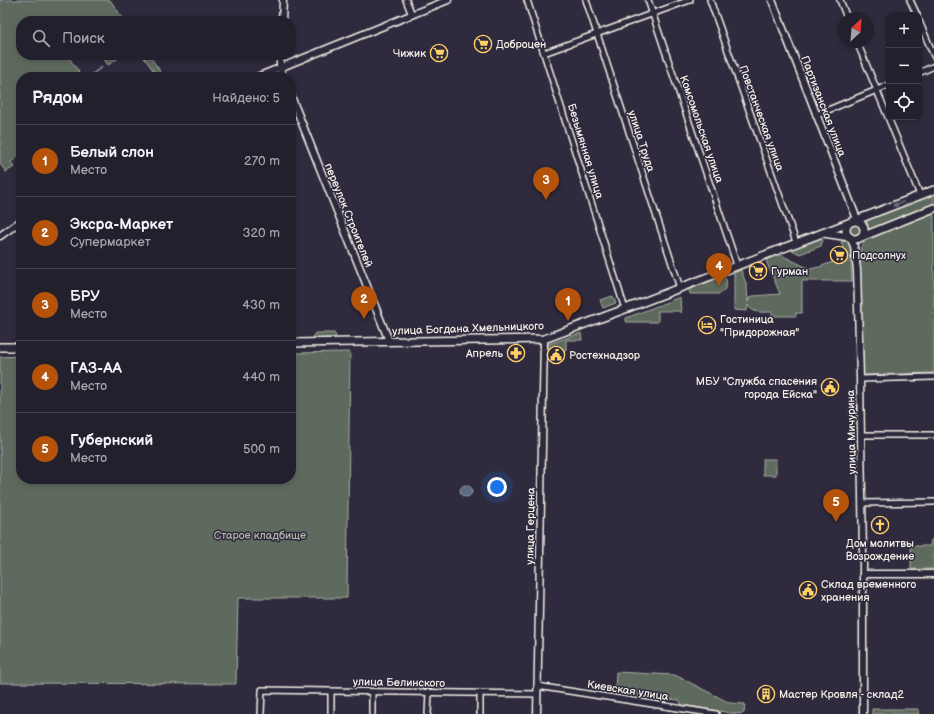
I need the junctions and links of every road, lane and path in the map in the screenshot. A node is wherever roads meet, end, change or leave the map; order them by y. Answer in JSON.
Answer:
{"nodes":[{"id":1,"x":283,"y":0,"type":"edge"},
{"id":2,"x":406,"y":0,"type":"edge"},
{"id":3,"x":448,"y":0,"type":"edge"},
{"id":4,"x":527,"y":0,"type":"edge"},
{"id":5,"x":586,"y":0,"type":"edge"},
{"id":6,"x":648,"y":0,"type":"edge"},
{"id":7,"x":690,"y":0,"type":"edge"},
{"id":8,"x":710,"y":0,"type":"edge"},
{"id":9,"x":772,"y":0,"type":"edge"},
{"id":10,"x":840,"y":0,"type":"edge"},
{"id":11,"x":910,"y":0,"type":"edge"},
{"id":12,"x":845,"y":12,"type":"edge"},
{"id":13,"x":916,"y":12,"type":"edge"},
{"id":14,"x":652,"y":14,"type":"junction"},
{"id":15,"x":412,"y":15,"type":"junction"},
{"id":16,"x":282,"y":16,"type":"edge"},
{"id":17,"x":922,"y":28,"type":"edge"},
{"id":18,"x":597,"y":34,"type":"junction"},
{"id":19,"x":860,"y":48,"type":"edge"},
{"id":20,"x":544,"y":53,"type":"junction"},
{"id":21,"x":934,"y":56,"type":"edge"},
{"id":22,"x":280,"y":60,"type":"edge"},
{"id":23,"x":934,"y":66,"type":"edge"},
{"id":24,"x":280,"y":68,"type":"junction"},
{"id":25,"x":270,"y":72,"type":"edge"},
{"id":26,"x":281,"y":72,"type":"edge"},
{"id":27,"x":922,"y":72,"type":"edge"},
{"id":28,"x":886,"y":86,"type":"edge"},
{"id":29,"x":877,"y":90,"type":"junction"},
{"id":30,"x":296,"y":108,"type":"edge"},
{"id":31,"x":816,"y":115,"type":"junction"},
{"id":32,"x":934,"y":190,"type":"edge"},
{"id":33,"x":920,"y":195,"type":"junction"},
{"id":34,"x":934,"y":208,"type":"edge"},
{"id":35,"x":854,"y":220,"type":"junction"},
{"id":36,"x":16,"y":225,"type":"edge"},
{"id":37,"x":819,"y":233,"type":"junction"},
{"id":38,"x":0,"y":236,"type":"edge"},
{"id":39,"x":850,"y":237,"type":"junction"},
{"id":40,"x":859,"y":238,"type":"junction"},
{"id":41,"x":796,"y":242,"type":"junction"},
{"id":42,"x":737,"y":265,"type":"junction"},
{"id":43,"x":857,"y":270,"type":"junction"},
{"id":44,"x":680,"y":288,"type":"junction"},
{"id":45,"x":625,"y":309,"type":"junction"},
{"id":46,"x":544,"y":339,"type":"junction"},
{"id":47,"x":389,"y":341,"type":"junction"},
{"id":48,"x":296,"y":343,"type":"edge"},
{"id":49,"x":0,"y":347,"type":"edge"},
{"id":50,"x":16,"y":347,"type":"edge"},
{"id":51,"x":934,"y":377,"type":"edge"},
{"id":52,"x":860,"y":379,"type":"junction"},
{"id":53,"x":860,"y":435,"type":"junction"},
{"id":54,"x":934,"y":435,"type":"edge"},
{"id":55,"x":934,"y":502,"type":"edge"},
{"id":56,"x":862,"y":503,"type":"junction"},
{"id":57,"x":863,"y":574,"type":"junction"},
{"id":58,"x":934,"y":574,"type":"edge"},
{"id":59,"x":537,"y":686,"type":"junction"},
{"id":60,"x":331,"y":691,"type":"junction"},
{"id":61,"x":372,"y":692,"type":"junction"},
{"id":62,"x":429,"y":693,"type":"junction"},
{"id":63,"x":480,"y":694,"type":"junction"},
{"id":64,"x":537,"y":694,"type":"junction"},
{"id":65,"x":261,"y":714,"type":"edge"},
{"id":66,"x":330,"y":714,"type":"edge"},
{"id":67,"x":372,"y":714,"type":"edge"},
{"id":68,"x":428,"y":714,"type":"edge"},
{"id":69,"x":480,"y":714,"type":"edge"},
{"id":70,"x":537,"y":714,"type":"edge"},
{"id":71,"x":716,"y":714,"type":"edge"},
{"id":72,"x":862,"y":714,"type":"edge"}],
"edges":[{"from":1,"to":16,"type":"street"},
{"from":2,"to":15,"type":"street"},
{"from":3,"to":15,"type":"street"},
{"from":4,"to":20,"type":"street","name":"Безымянная улица"},
{"from":5,"to":18,"type":"street","name":"улица Труда"},
{"from":6,"to":14,"type":"street","name":"Комсомольская улица"},
{"from":7,"to":14,"type":"street"},
{"from":8,"to":41,"type":"street","name":"Повстанческая улица"},
{"from":9,"to":31,"type":"street","name":"Партизанская улица"},
{"from":10,"to":12,"type":"street"},
{"from":11,"to":13,"type":"street"},
{"from":14,"to":18,"type":"street"},
{"from":14,"to":42,"type":"street","name":"Комсомольская улица"},
{"from":15,"to":24,"type":"street"},
{"from":17,"to":21,"type":"street"},
{"from":18,"to":20,"type":"street"},
{"from":18,"to":44,"type":"street","name":"улица Труда"},
{"from":19,"to":29,"type":"street"},
{"from":20,"to":45,"type":"street","name":"Безымянная улица"},
{"from":22,"to":24,"type":"street"},
{"from":23,"to":27,"type":"street"},
{"from":24,"to":25,"type":"street"},
{"from":24,"to":26,"type":"street"},
{"from":28,"to":29,"type":"street"},
{"from":29,"to":31,"type":"street"},
{"from":29,"to":33,"type":"street"},
{"from":30,"to":47,"type":"street","name":"переулок Строителей"},
{"from":31,"to":35,"type":"street","name":"Партизанская улица"},
{"from":32,"to":33,"type":"main road","name":"улица Богдана Хмельницкого"},
{"from":33,"to":35,"type":"main road","name":"улица Богдана Хмельницкого","one_way":true},
{"from":34,"to":40,"type":"main road"},
{"from":35,"to":37,"type":"main road","name":"улица Богдана Хмельницкого"},
{"from":35,"to":39,"type":"main road"},
{"from":35,"to":40,"type":"main road"},
{"from":36,"to":38,"type":"street"},
{"from":37,"to":39,"type":"main road","name":"улица Богдана Хмельницкого"},
{"from":37,"to":41,"type":"main road","name":"улица Богдана Хмельницкого"},
{"from":39,"to":40,"type":"main road"},
{"from":39,"to":43,"type":"street","name":"улица Мичурина"},
{"from":40,"to":43,"type":"street","name":"улица Мичурина"},
{"from":41,"to":42,"type":"main road","name":"улица Богдана Хмельницкого"},
{"from":42,"to":44,"type":"main road","name":"улица Богдана Хмельницкого"},
{"from":43,"to":52,"type":"street","name":"улица Мичурина"},
{"from":44,"to":45,"type":"main road","name":"улица Богдана Хмельницкого"},
{"from":45,"to":46,"type":"main road","name":"улица Богдана Хмельницкого"},
{"from":46,"to":47,"type":"main road","name":"улица Богдана Хмельницкого"},
{"from":46,"to":59,"type":"street","name":"улица Герцена"},
{"from":47,"to":48,"type":"main road","name":"улица Богдана Хмельницкого"},
{"from":49,"to":50,"type":"main road"},
{"from":51,"to":52,"type":"street"},
{"from":52,"to":53,"type":"street","name":"улица Мичурина"},
{"from":53,"to":54,"type":"street"},
{"from":53,"to":56,"type":"street","name":"улица Мичурина"},
{"from":55,"to":56,"type":"street"},
{"from":56,"to":57,"type":"street","name":"улица Мичурина"},
{"from":57,"to":58,"type":"street"},
{"from":57,"to":72,"type":"street","name":"улица Мичурина"},
{"from":59,"to":64,"type":"street","name":"улица Герцена"},
{"from":59,"to":71,"type":"street","name":"Киевская улица"},
{"from":60,"to":61,"type":"street","name":"улица Белинского"},
{"from":60,"to":65,"type":"street","name":"улица Белинского"},
{"from":60,"to":66,"type":"street"},
{"from":61,"to":62,"type":"street","name":"улица Белинского"},
{"from":61,"to":67,"type":"street"},
{"from":62,"to":63,"type":"street","name":"улица Белинского"},
{"from":62,"to":68,"type":"street"},
{"from":63,"to":64,"type":"street","name":"улица Белинского"},
{"from":63,"to":69,"type":"street"},
{"from":64,"to":70,"type":"street","name":"улица Герцена"}]}
